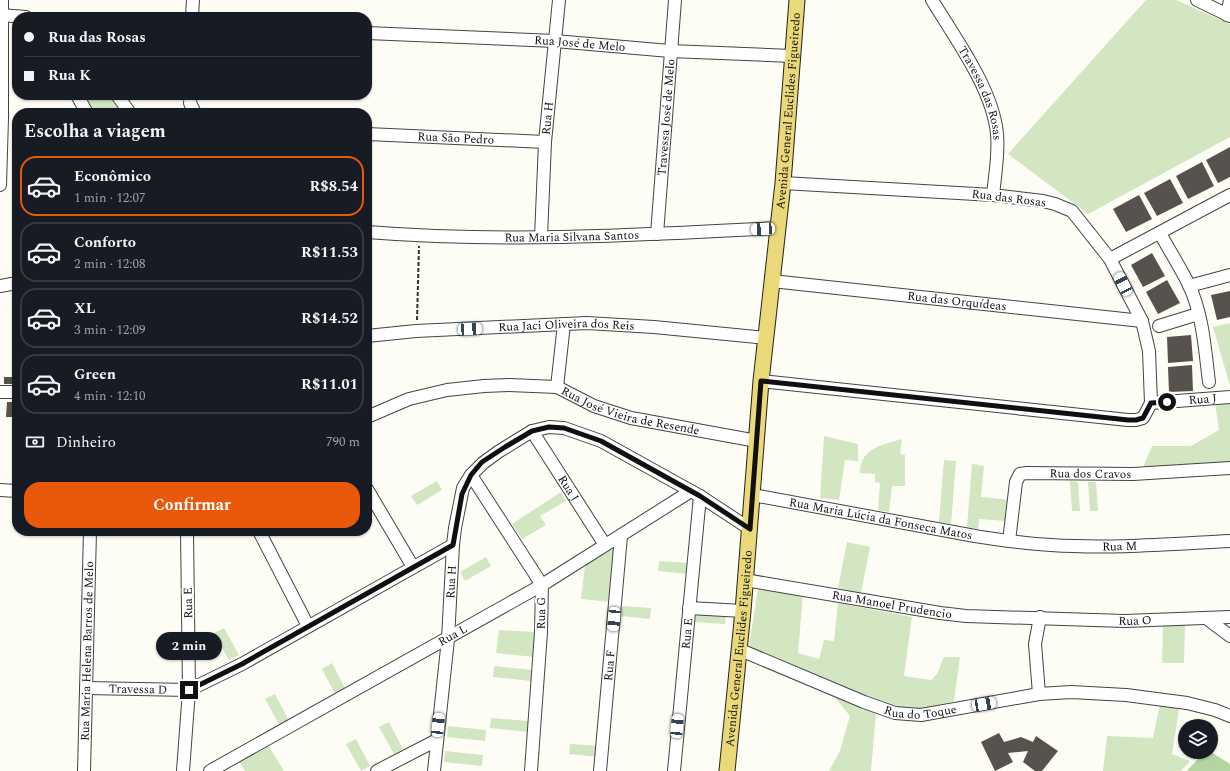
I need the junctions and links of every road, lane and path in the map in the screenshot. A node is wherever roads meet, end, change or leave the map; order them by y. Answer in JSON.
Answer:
{"nodes":[{"id":1,"x":2,"y":0,"type":"edge"},
{"id":2,"x":193,"y":0,"type":"edge"},
{"id":3,"x":559,"y":0,"type":"edge"},
{"id":4,"x":674,"y":0,"type":"edge"},
{"id":5,"x":797,"y":0,"type":"edge"},
{"id":6,"x":932,"y":0,"type":"edge"},
{"id":7,"x":1197,"y":0,"type":"edge"},
{"id":8,"x":1230,"y":0,"type":"edge"},
{"id":9,"x":192,"y":12,"type":"edge"},
{"id":10,"x":1,"y":15,"type":"edge"},
{"id":11,"x":12,"y":16,"type":"edge"},
{"id":12,"x":1229,"y":16,"type":"edge"},
{"id":13,"x":372,"y":33,"type":"edge"},
{"id":14,"x":555,"y":41,"type":"junction"},
{"id":15,"x":670,"y":51,"type":"junction"},
{"id":16,"x":792,"y":56,"type":"junction"},
{"id":17,"x":1,"y":118,"type":"edge"},
{"id":18,"x":372,"y":134,"type":"edge"},
{"id":19,"x":545,"y":142,"type":"junction"},
{"id":20,"x":783,"y":183,"type":"junction"},
{"id":21,"x":0,"y":185,"type":"edge"},
{"id":22,"x":993,"y":195,"type":"junction"},
{"id":23,"x":1230,"y":195,"type":"edge"},
{"id":24,"x":778,"y":228,"type":"junction"},
{"id":25,"x":372,"y":232,"type":"edge"},
{"id":26,"x":1160,"y":233,"type":"junction"},
{"id":27,"x":657,"y":234,"type":"junction"},
{"id":28,"x":420,"y":235,"type":"junction"},
{"id":29,"x":541,"y":237,"type":"junction"},
{"id":30,"x":1110,"y":260,"type":"junction"},
{"id":31,"x":1230,"y":275,"type":"edge"},
{"id":32,"x":772,"y":281,"type":"junction"},
{"id":33,"x":12,"y":284,"type":"edge"},
{"id":34,"x":0,"y":286,"type":"edge"},
{"id":35,"x":1189,"y":286,"type":"junction"},
{"id":36,"x":1198,"y":314,"type":"junction"},
{"id":37,"x":1142,"y":321,"type":"junction"},
{"id":38,"x":564,"y":324,"type":"junction"},
{"id":39,"x":1160,"y":326,"type":"dead end"},
{"id":40,"x":416,"y":331,"type":"junction"},
{"id":41,"x":372,"y":335,"type":"edge"},
{"id":42,"x":766,"y":338,"type":"junction"},
{"id":43,"x":761,"y":381,"type":"junction"},
{"id":44,"x":1208,"y":382,"type":"dead end"},
{"id":45,"x":558,"y":388,"type":"junction"},
{"id":46,"x":0,"y":392,"type":"edge"},
{"id":47,"x":12,"y":392,"type":"edge"},
{"id":48,"x":1230,"y":397,"type":"edge"},
{"id":49,"x":1151,"y":403,"type":"junction"},
{"id":50,"x":372,"y":416,"type":"edge"},
{"id":51,"x":532,"y":431,"type":"junction"},
{"id":52,"x":756,"y":440,"type":"junction"},
{"id":53,"x":1230,"y":468,"type":"edge"},
{"id":54,"x":471,"y":475,"type":"junction"},
{"id":55,"x":0,"y":490,"type":"edge"},
{"id":56,"x":12,"y":491,"type":"edge"},
{"id":57,"x":696,"y":494,"type":"junction"},
{"id":58,"x":753,"y":495,"type":"junction"},
{"id":59,"x":372,"y":497,"type":"edge"},
{"id":60,"x":750,"y":529,"type":"junction"},
{"id":61,"x":90,"y":536,"type":"edge"},
{"id":62,"x":187,"y":536,"type":"edge"},
{"id":63,"x":261,"y":536,"type":"edge"},
{"id":64,"x":621,"y":536,"type":"junction"},
{"id":65,"x":1009,"y":541,"type":"junction"},
{"id":66,"x":1230,"y":541,"type":"edge"},
{"id":67,"x":453,"y":545,"type":"junction"},
{"id":68,"x":605,"y":545,"type":"junction"},
{"id":69,"x":413,"y":567,"type":"junction"},
{"id":70,"x":745,"y":580,"type":"junction"},
{"id":71,"x":542,"y":586,"type":"junction"},
{"id":72,"x":689,"y":608,"type":"junction"},
{"id":73,"x":743,"y":611,"type":"junction"},
{"id":74,"x":1040,"y":617,"type":"junction"},
{"id":75,"x":1230,"y":617,"type":"edge"},
{"id":76,"x":1206,"y":618,"type":"junction"},
{"id":77,"x":308,"y":626,"type":"junction"},
{"id":78,"x":1230,"y":636,"type":"edge"},
{"id":79,"x":448,"y":638,"type":"junction"},
{"id":80,"x":738,"y":649,"type":"junction"},
{"id":81,"x":86,"y":688,"type":"junction"},
{"id":82,"x":189,"y":690,"type":"junction"},
{"id":83,"x":1039,"y":694,"type":"junction"},
{"id":84,"x":1230,"y":716,"type":"edge"},
{"id":85,"x":437,"y":740,"type":"junction"},
{"id":86,"x":84,"y":771,"type":"edge"},
{"id":87,"x":183,"y":771,"type":"edge"},
{"id":88,"x":210,"y":771,"type":"edge"},
{"id":89,"x":377,"y":771,"type":"edge"},
{"id":90,"x":434,"y":771,"type":"edge"},
{"id":91,"x":531,"y":771,"type":"edge"},
{"id":92,"x":600,"y":771,"type":"edge"},
{"id":93,"x":674,"y":771,"type":"edge"},
{"id":94,"x":727,"y":771,"type":"edge"}],
"edges":[{"from":1,"to":10,"type":"street"},
{"from":2,"to":9,"type":"street"},
{"from":3,"to":14,"type":"street","name":"Rua H"},
{"from":4,"to":15,"type":"street","name":"Travessa José de Melo"},
{"from":5,"to":16,"type":"main road","name":"Avenida General Euclides Figueiredo"},
{"from":6,"to":22,"type":"street","name":"Travessa das Rosas"},
{"from":7,"to":12,"type":"street"},
{"from":8,"to":12,"type":"street"},
{"from":10,"to":11,"type":"street"},
{"from":10,"to":17,"type":"street"},
{"from":13,"to":14,"type":"street","name":"Rua José de Melo"},
{"from":14,"to":15,"type":"street","name":"Rua José de Melo"},
{"from":14,"to":19,"type":"street","name":"Rua H"},
{"from":15,"to":16,"type":"street","name":"Rua José de Melo"},
{"from":15,"to":27,"type":"street","name":"Travessa José de Melo"},
{"from":16,"to":20,"type":"main road","name":"Avenida General Euclides Figueiredo"},
{"from":17,"to":21,"type":"street"},
{"from":18,"to":19,"type":"street","name":"Rua São Pedro"},
{"from":19,"to":29,"type":"street","name":"Rua H"},
{"from":20,"to":22,"type":"street","name":"Rua das Rosas"},
{"from":20,"to":24,"type":"main road","name":"Avenida General Euclides Figueiredo"},
{"from":22,"to":30,"type":"street","name":"Rua das Rosas"},
{"from":23,"to":26,"type":"street"},
{"from":24,"to":27,"type":"street","name":"Rua Maria Silvana Santos"},
{"from":24,"to":32,"type":"main road","name":"Avenida General Euclides Figueiredo"},
{"from":25,"to":28,"type":"street","name":"Rua Maria Silvana Santos"},
{"from":26,"to":30,"type":"street"},
{"from":26,"to":35,"type":"street"},
{"from":27,"to":29,"type":"street","name":"Rua Maria Silvana Santos"},
{"from":28,"to":29,"type":"street","name":"Rua Maria Silvana Santos"},
{"from":28,"to":40,"type":"path"},
{"from":30,"to":37,"type":"street","name":"Rua das Rosas"},
{"from":31,"to":35,"type":"street"},
{"from":32,"to":37,"type":"street","name":"Rua das Orquídeas"},
{"from":32,"to":42,"type":"main road","name":"Avenida General Euclides Figueiredo"},
{"from":33,"to":34,"type":"street"},
{"from":35,"to":36,"type":"street"},
{"from":36,"to":39,"type":"street"},
{"from":36,"to":44,"type":"street"},
{"from":37,"to":49,"type":"street","name":"Rua das Rosas"},
{"from":38,"to":40,"type":"street","name":"Rua Jaci Oliveira dos Reis"},
{"from":38,"to":42,"type":"street","name":"Rua Jaci Oliveira dos Reis"},
{"from":38,"to":45,"type":"street"},
{"from":40,"to":41,"type":"street","name":"Rua Jaci Oliveira dos Reis"},
{"from":42,"to":43,"type":"main road","name":"Avenida General Euclides Figueiredo"},
{"from":43,"to":49,"type":"street"},
{"from":43,"to":52,"type":"main road","name":"Avenida General Euclides Figueiredo"},
{"from":45,"to":50,"type":"street","name":"Rua José Vieira de Resende"},
{"from":45,"to":52,"type":"street","name":"Rua José Vieira de Resende"},
{"from":46,"to":47,"type":"street"},
{"from":48,"to":49,"type":"street","name":"Rua J"},
{"from":51,"to":54,"type":"street","name":"Rua H"},
{"from":51,"to":57,"type":"street","name":"Rua H"},
{"from":51,"to":68,"type":"street","name":"Rua J"},
{"from":52,"to":58,"type":"main road","name":"Avenida General Euclides Figueiredo"},
{"from":53,"to":65,"type":"street","name":"Rua dos Cravos"},
{"from":54,"to":67,"type":"street","name":"Rua H"},
{"from":54,"to":71,"type":"street","name":"Rua G"},
{"from":55,"to":56,"type":"street"},
{"from":57,"to":60,"type":"street","name":"Rua H"},
{"from":57,"to":64,"type":"street","name":"Rua L"},
{"from":57,"to":72,"type":"street","name":"Rua E"},
{"from":58,"to":60,"type":"main road","name":"Avenida General Euclides Figueiredo"},
{"from":58,"to":65,"type":"street","name":"Rua Maria Lúcia da Fonseca Matos"},
{"from":59,"to":69,"type":"street"},
{"from":60,"to":70,"type":"main road","name":"Avenida General Euclides Figueiredo"},
{"from":61,"to":81,"type":"street","name":"Rua Maria Helena Barros de Melo"},
{"from":62,"to":82,"type":"street","name":"Rua E"},
{"from":63,"to":77,"type":"street"},
{"from":64,"to":68,"type":"street","name":"Rua L"},
{"from":64,"to":92,"type":"street","name":"Rua F"},
{"from":65,"to":66,"type":"street","name":"Rua M"},
{"from":67,"to":69,"type":"street"},
{"from":67,"to":79,"type":"street","name":"Rua H"},
{"from":68,"to":71,"type":"street","name":"Rua L"},
{"from":69,"to":77,"type":"street"},
{"from":70,"to":73,"type":"main road","name":"Avenida General Euclides Figueiredo"},
{"from":70,"to":74,"type":"street","name":"Rua Manoel Prudencio"},
{"from":71,"to":79,"type":"street","name":"Rua L"},
{"from":71,"to":91,"type":"street","name":"Rua G"},
{"from":72,"to":73,"type":"street"},
{"from":72,"to":93,"type":"street","name":"Rua E"},
{"from":73,"to":80,"type":"main road","name":"Avenida General Euclides Figueiredo"},
{"from":74,"to":76,"type":"street","name":"Rua O"},
{"from":74,"to":83,"type":"street"},
{"from":75,"to":76,"type":"street","name":"Rua O"},
{"from":76,"to":78,"type":"street"},
{"from":77,"to":82,"type":"street"},
{"from":79,"to":85,"type":"street","name":"Rua H"},
{"from":79,"to":88,"type":"street","name":"Rua L"},
{"from":80,"to":83,"type":"street","name":"Rua do Toque"},
{"from":80,"to":94,"type":"main road","name":"Avenida General Euclides Figueiredo"},
{"from":81,"to":82,"type":"street","name":"Travessa D"},
{"from":81,"to":86,"type":"street","name":"Rua Maria Helena Barros de Melo"},
{"from":82,"to":87,"type":"street","name":"Rua E"},
{"from":83,"to":84,"type":"street","name":"Rua do Toque"},
{"from":85,"to":89,"type":"street"},
{"from":85,"to":90,"type":"street","name":"Rua H"}]}
